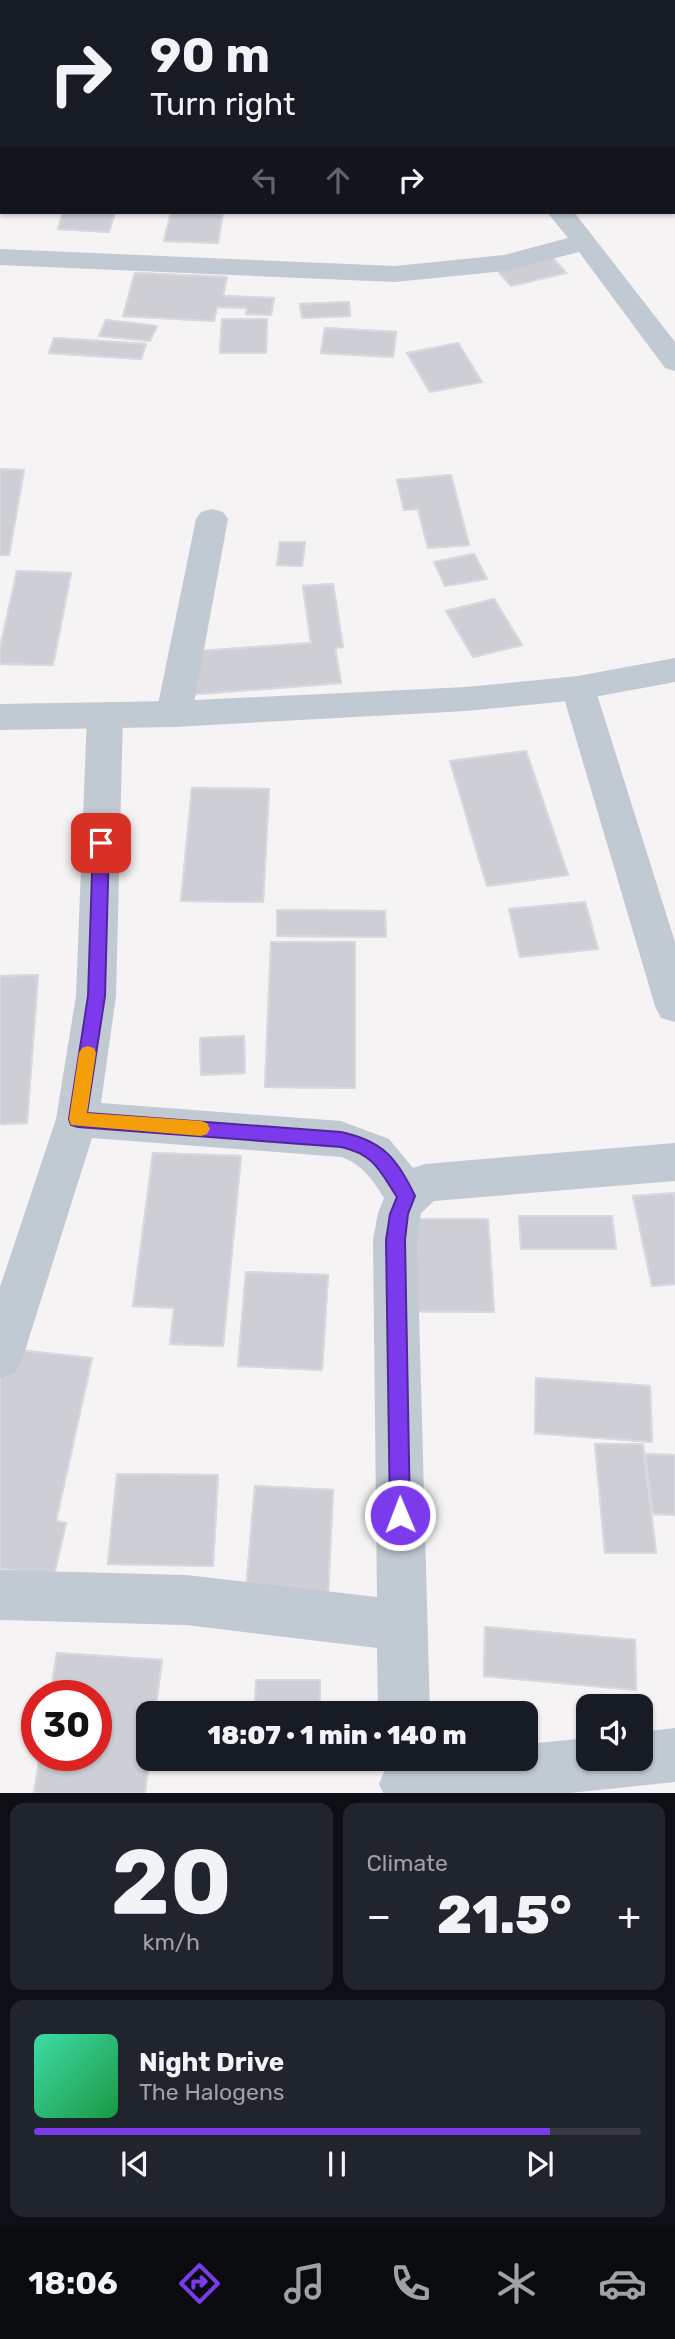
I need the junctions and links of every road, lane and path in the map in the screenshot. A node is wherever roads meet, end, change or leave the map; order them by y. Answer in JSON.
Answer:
{"nodes":[{"id":1,"x":562,"y":214,"type":"edge"},
{"id":2,"x":586,"y":242,"type":"junction"},
{"id":3,"x":0,"y":257,"type":"edge"},
{"id":4,"x":675,"y":362,"type":"edge"},
{"id":5,"x":212,"y":519,"type":"dead end"},
{"id":6,"x":675,"y":670,"type":"edge"},
{"id":7,"x":578,"y":688,"type":"junction"},
{"id":8,"x":174,"y":714,"type":"junction"},
{"id":9,"x":105,"y":715,"type":"junction"},
{"id":10,"x":0,"y":717,"type":"edge"},
{"id":11,"x":675,"y":1006,"type":"edge"},
{"id":12,"x":78,"y":1119,"type":"junction"},
{"id":13,"x":675,"y":1162,"type":"edge"},
{"id":14,"x":406,"y":1196,"type":"junction"},
{"id":15,"x":0,"y":1357,"type":"edge"},
{"id":16,"x":0,"y":1595,"type":"edge"},
{"id":17,"x":401,"y":1625,"type":"junction"},
{"id":18,"x":404,"y":1701,"type":"edge"},
{"id":19,"x":675,"y":1755,"type":"edge"},
{"id":20,"x":405,"y":1779,"type":"edge"}],
"edges":[{"from":1,"to":2,"type":"street"},
{"from":2,"to":3,"type":"street"},
{"from":2,"to":4,"type":"street"},
{"from":5,"to":8,"type":"street"},
{"from":6,"to":7,"type":"street"},
{"from":7,"to":8,"type":"street"},
{"from":7,"to":11,"type":"street"},
{"from":8,"to":9,"type":"street"},
{"from":9,"to":10,"type":"street"},
{"from":9,"to":12,"type":"street"},
{"from":12,"to":14,"type":"street"},
{"from":12,"to":15,"type":"street"},
{"from":13,"to":14,"type":"street"},
{"from":14,"to":17,"type":"street"},
{"from":16,"to":17,"type":"street"},
{"from":17,"to":18,"type":"street"},
{"from":19,"to":20,"type":"street"}]}
